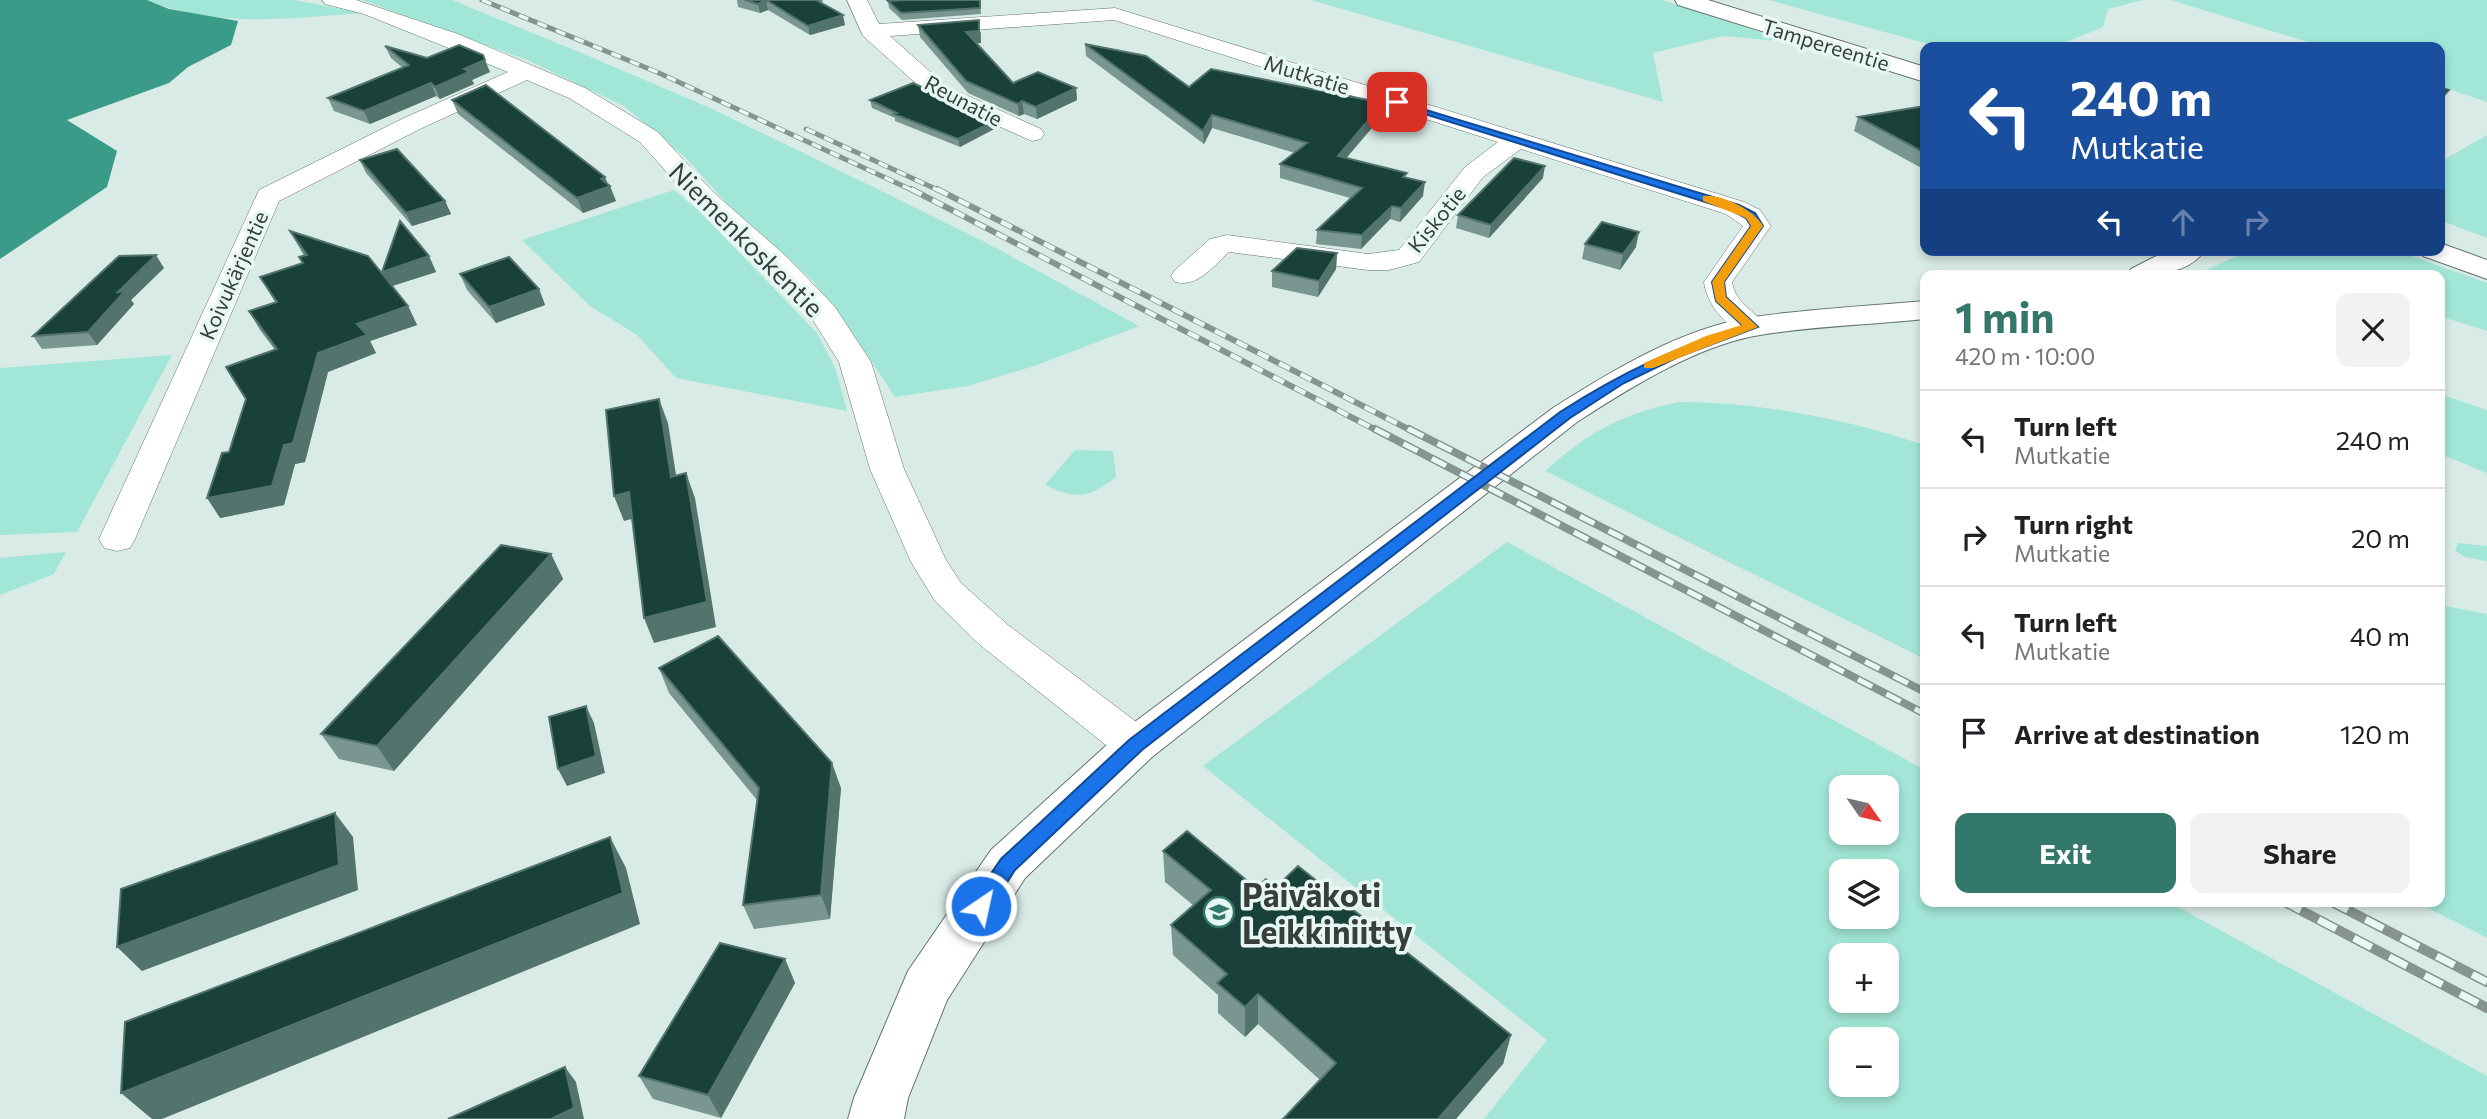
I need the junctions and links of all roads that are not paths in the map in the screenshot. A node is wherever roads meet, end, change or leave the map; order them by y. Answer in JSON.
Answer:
{"nodes":[{"id":1,"x":332,"y":0,"type":"edge"},
{"id":2,"x":857,"y":0,"type":"edge"},
{"id":3,"x":1686,"y":0,"type":"edge"},
{"id":4,"x":871,"y":31,"type":"junction"},
{"id":5,"x":526,"y":72,"type":"junction"},
{"id":6,"x":1920,"y":73,"type":"edge"},
{"id":7,"x":1032,"y":134,"type":"dead end"},
{"id":8,"x":1518,"y":139,"type":"junction"},
{"id":9,"x":2445,"y":254,"type":"edge"},
{"id":10,"x":2180,"y":256,"type":"edge"},
{"id":11,"x":2152,"y":270,"type":"edge"},
{"id":12,"x":2487,"y":270,"type":"edge"},
{"id":13,"x":1185,"y":276,"type":"dead end"},
{"id":14,"x":1920,"y":310,"type":"edge"},
{"id":15,"x":1752,"y":327,"type":"junction"},
{"id":16,"x":117,"y":538,"type":"dead end"},
{"id":17,"x":1136,"y":745,"type":"junction"},
{"id":18,"x":876,"y":1119,"type":"edge"}],
"edges":[{"from":1,"to":5,"type":"street","name":"Niemenkoskentie"},
{"from":2,"to":4,"type":"street"},
{"from":3,"to":6,"type":"street","name":"Tampereentie"},
{"from":4,"to":7,"type":"street","name":"Reunatie"},
{"from":4,"to":8,"type":"street","name":"Mutkatie"},
{"from":5,"to":16,"type":"street","name":"Koivukärjentie"},
{"from":5,"to":17,"type":"street","name":"Niemenkoskentie"},
{"from":8,"to":13,"type":"street","name":"Kiskotie"},
{"from":8,"to":15,"type":"street","name":"Mutkatie"},
{"from":9,"to":12,"type":"street"},
{"from":10,"to":11,"type":"street"},
{"from":14,"to":15,"type":"street"},
{"from":15,"to":17,"type":"street"},
{"from":17,"to":18,"type":"street"}]}
